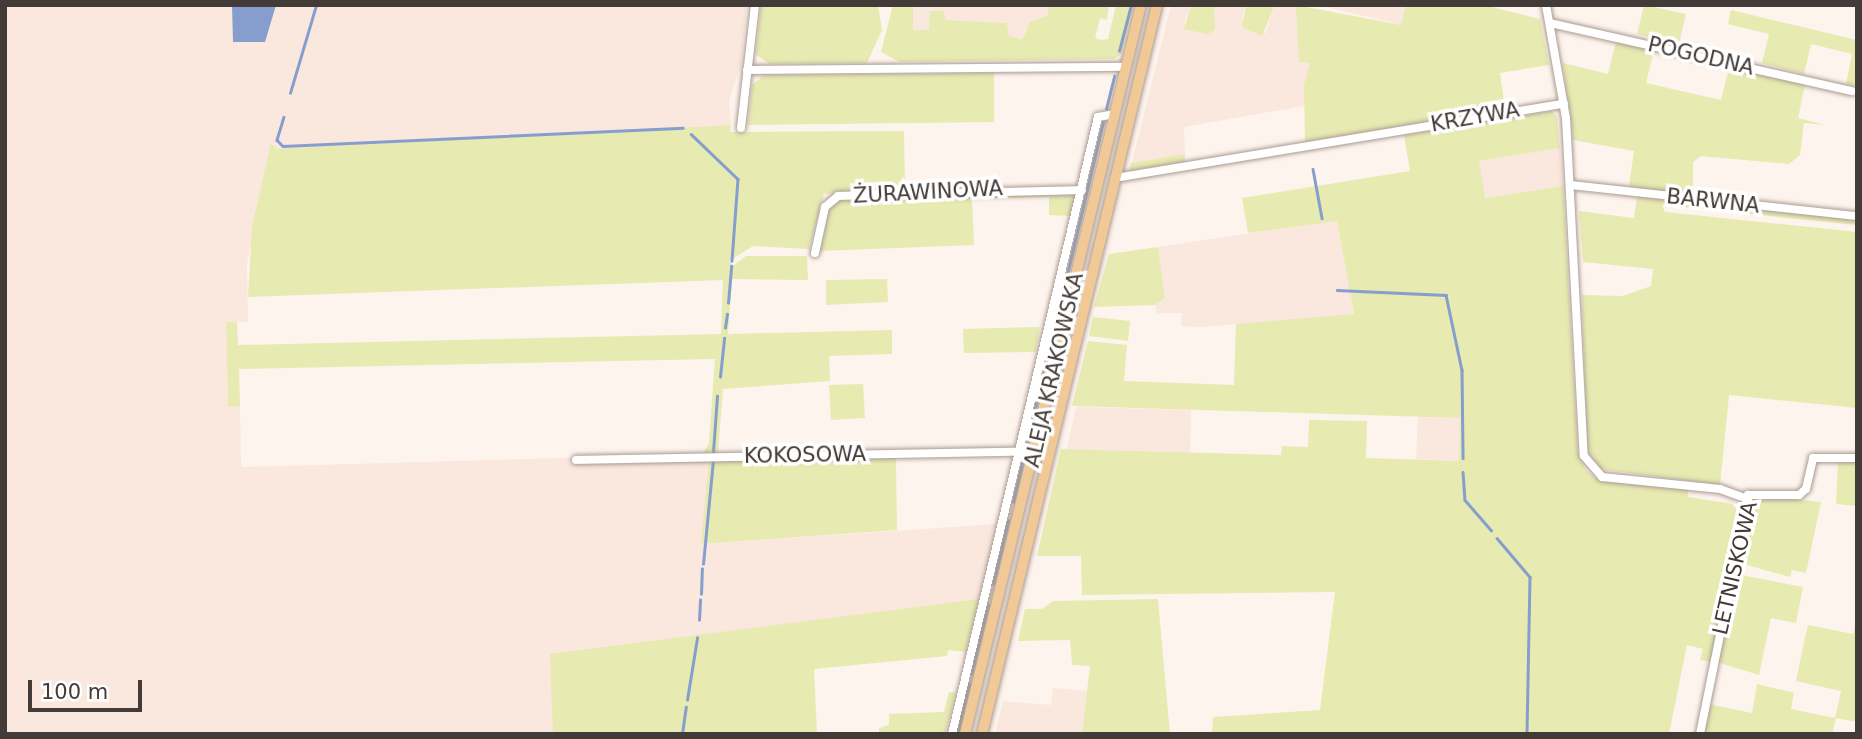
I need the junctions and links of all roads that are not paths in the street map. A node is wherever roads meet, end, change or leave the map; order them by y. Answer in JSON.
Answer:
{"nodes":[{"id":1,"x":755,"y":5,"type":"edge"},
{"id":2,"x":1141,"y":5,"type":"edge"},
{"id":3,"x":1157,"y":5,"type":"edge"},
{"id":4,"x":1546,"y":5,"type":"edge"},
{"id":5,"x":1550,"y":23,"type":"junction"},
{"id":6,"x":1126,"y":67,"type":"junction"},
{"id":7,"x":747,"y":70,"type":"junction"},
{"id":8,"x":1852,"y":91,"type":"dead end"},
{"id":9,"x":1564,"y":104,"type":"junction"},
{"id":10,"x":1115,"y":114,"type":"junction"},
{"id":11,"x":741,"y":128,"type":"dead end"},
{"id":12,"x":1115,"y":178,"type":"junction"},
{"id":13,"x":1570,"y":185,"type":"junction"},
{"id":14,"x":1082,"y":190,"type":"junction"},
{"id":15,"x":1857,"y":216,"type":"edge"},
{"id":16,"x":816,"y":253,"type":"dead end"},
{"id":17,"x":1047,"y":330,"type":"junction"},
{"id":18,"x":1062,"y":333,"type":"junction"},
{"id":19,"x":1019,"y":449,"type":"junction"},
{"id":20,"x":1034,"y":451,"type":"junction"},
{"id":21,"x":1857,"y":458,"type":"edge"},
{"id":22,"x":576,"y":460,"type":"dead end"},
{"id":23,"x":1748,"y":499,"type":"junction"},
{"id":24,"x":1006,"y":512,"type":"junction"},
{"id":25,"x":1019,"y":515,"type":"junction"},
{"id":26,"x":952,"y":734,"type":"edge"},
{"id":27,"x":965,"y":734,"type":"edge"},
{"id":28,"x":982,"y":734,"type":"edge"},
{"id":29,"x":1700,"y":734,"type":"edge"}],
"edges":[{"from":1,"to":7,"type":"street"},
{"from":2,"to":6,"type":"main road","name":"ALEJA KRAKOWSKA"},
{"from":3,"to":12,"type":"main road","name":"ALEJA KRAKOWSKA"},
{"from":4,"to":5,"type":"street"},
{"from":5,"to":8,"type":"street","name":"POGODNA"},
{"from":5,"to":9,"type":"street"},
{"from":6,"to":7,"type":"street"},
{"from":6,"to":10,"type":"main road","name":"ALEJA KRAKOWSKA"},
{"from":7,"to":11,"type":"street"},
{"from":9,"to":12,"type":"street","name":"KRZYWA"},
{"from":9,"to":13,"type":"street"},
{"from":10,"to":14,"type":"street"},
{"from":10,"to":18,"type":"main road","name":"ALEJA KRAKOWSKA"},
{"from":12,"to":28,"type":"main road","name":"ALEJA KRAKOWSKA"},
{"from":13,"to":15,"type":"street","name":"BARWNA"},
{"from":13,"to":23,"type":"street"},
{"from":14,"to":16,"type":"street","name":"ŻURAWINOWA"},
{"from":14,"to":17,"type":"street"},
{"from":17,"to":18,"type":"street"},
{"from":17,"to":19,"type":"street"},
{"from":18,"to":20,"type":"main road","name":"ALEJA KRAKOWSKA"},
{"from":19,"to":20,"type":"street","name":"KOKOSOWA"},
{"from":19,"to":22,"type":"street","name":"KOKOSOWA"},
{"from":19,"to":24,"type":"street"},
{"from":20,"to":25,"type":"main road","name":"ALEJA KRAKOWSKA"},
{"from":21,"to":23,"type":"street","name":"LETNISKOWA"},
{"from":23,"to":29,"type":"street","name":"LETNISKOWA"},
{"from":24,"to":25,"type":"street"},
{"from":24,"to":26,"type":"street"},
{"from":25,"to":27,"type":"main road","name":"ALEJA KRAKOWSKA"}]}
